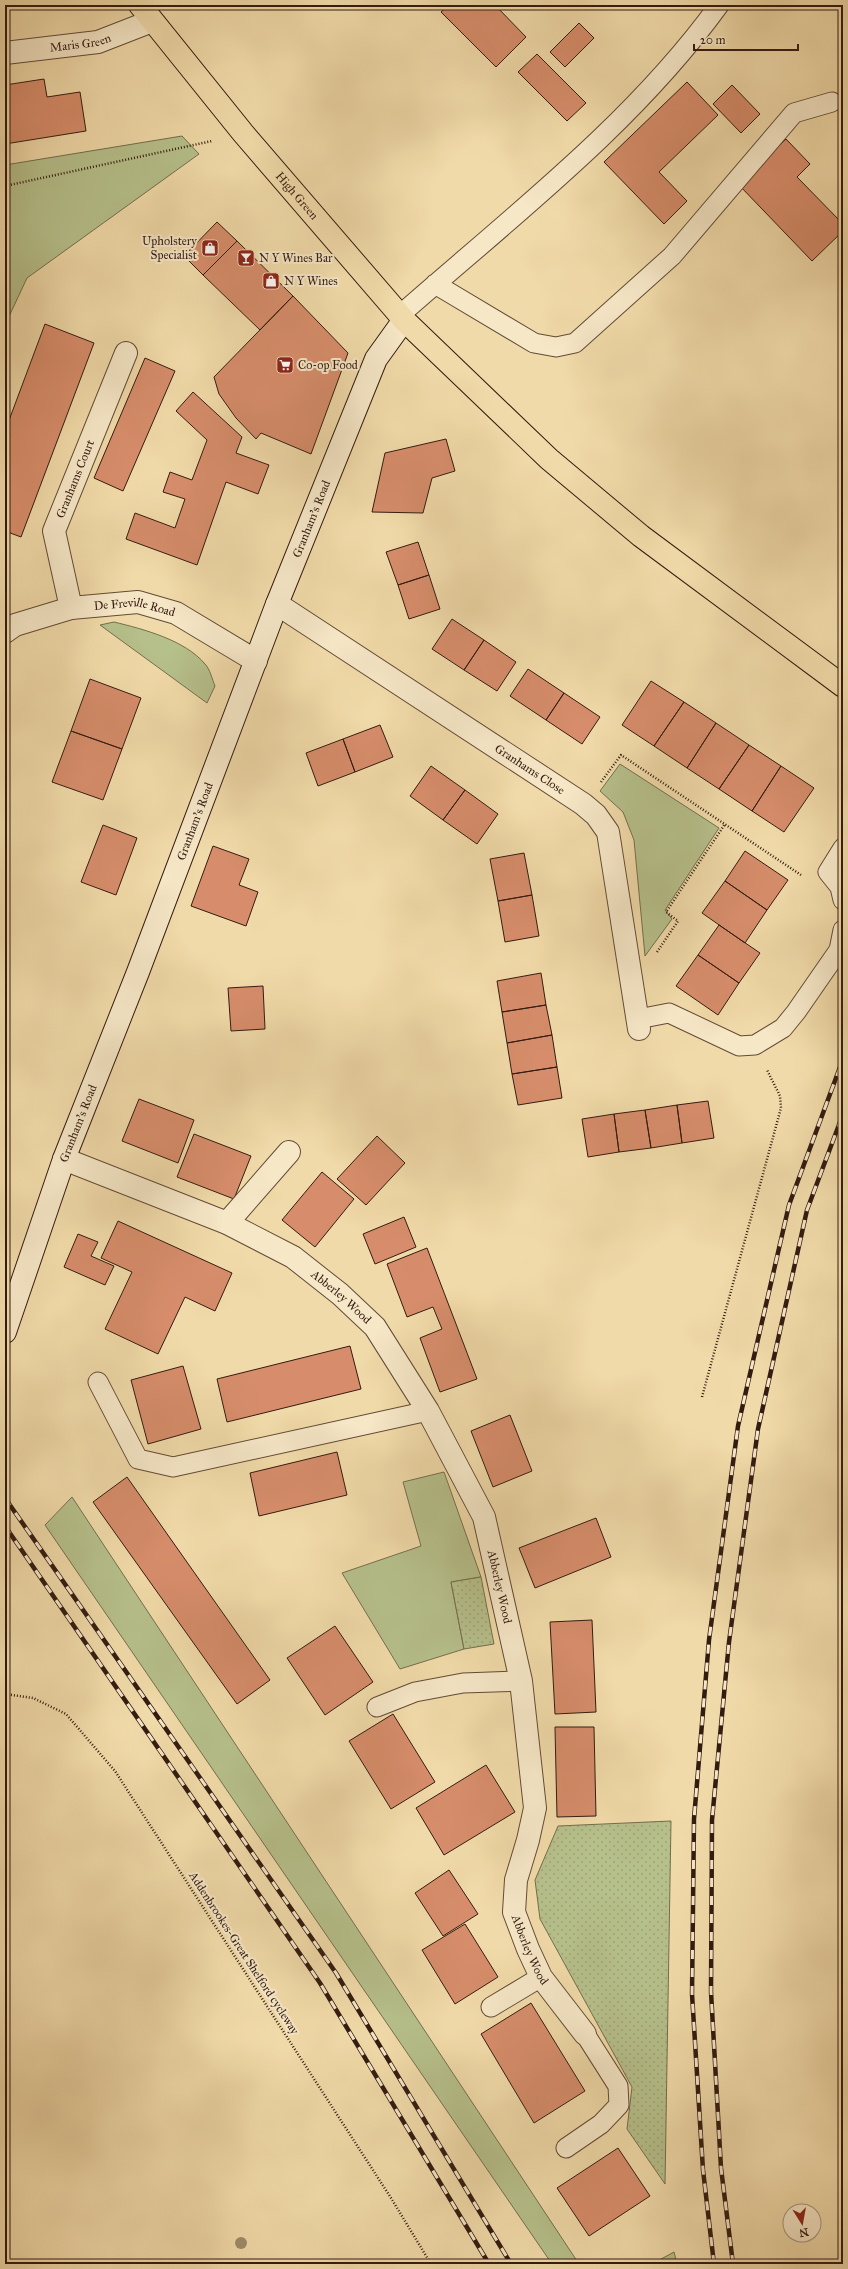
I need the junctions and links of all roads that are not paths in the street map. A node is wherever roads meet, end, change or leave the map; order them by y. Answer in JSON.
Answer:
{"nodes":[{"id":1,"x":719,"y":5,"type":"edge"},
{"id":2,"x":146,"y":13,"type":"edge"},
{"id":3,"x":5,"y":53,"type":"edge"},
{"id":4,"x":832,"y":102,"type":"dead end"},
{"id":5,"x":435,"y":284,"type":"junction"},
{"id":6,"x":402,"y":318,"type":"junction"},
{"id":7,"x":126,"y":353,"type":"dead end"},
{"id":8,"x":277,"y":604,"type":"junction"},
{"id":9,"x":71,"y":608,"type":"junction"},
{"id":10,"x":5,"y":632,"type":"edge"},
{"id":11,"x":256,"y":661,"type":"junction"},
{"id":12,"x":843,"y":686,"type":"edge"},
{"id":13,"x":843,"y":848,"type":"edge"},
{"id":14,"x":843,"y":900,"type":"edge"},
{"id":15,"x":843,"y":930,"type":"edge"},
{"id":16,"x":639,"y":1024,"type":"joint"},
{"id":17,"x":289,"y":1152,"type":"dead end"},
{"id":18,"x":64,"y":1160,"type":"junction"},
{"id":19,"x":228,"y":1223,"type":"junction"},
{"id":20,"x":5,"y":1332,"type":"edge"},
{"id":21,"x":98,"y":1382,"type":"dead end"},
{"id":22,"x":428,"y":1411,"type":"junction"},
{"id":23,"x":521,"y":1681,"type":"junction"},
{"id":24,"x":377,"y":1707,"type":"dead end"},
{"id":25,"x":541,"y":1977,"type":"junction"},
{"id":26,"x":492,"y":2007,"type":"dead end"},
{"id":27,"x":585,"y":2034,"type":"joint"},
{"id":28,"x":566,"y":2148,"type":"dead end"}],
"edges":[{"from":1,"to":5,"type":"lane"},
{"from":2,"to":3,"type":"street","name":"Maris Green"},
{"from":2,"to":6,"type":"main road","name":"High Green"},
{"from":4,"to":5,"type":"lane"},
{"from":5,"to":6,"type":"lane"},
{"from":6,"to":8,"type":"street","name":"Granham's Road"},
{"from":6,"to":12,"type":"main road","name":"High Green"},
{"from":7,"to":9,"type":"street","name":"Granhams Court"},
{"from":8,"to":11,"type":"street","name":"Granham's Road"},
{"from":8,"to":16,"type":"street","name":"Granhams Close"},
{"from":9,"to":10,"type":"street","name":"De Freville Road"},
{"from":9,"to":11,"type":"street","name":"De Freville Road"},
{"from":11,"to":18,"type":"street","name":"Granham's Road"},
{"from":13,"to":14,"type":"lane"},
{"from":15,"to":16,"type":"lane"},
{"from":17,"to":19,"type":"street"},
{"from":18,"to":19,"type":"street","name":"Abberley Wood"},
{"from":18,"to":20,"type":"street","name":"Granham's Road"},
{"from":19,"to":22,"type":"street","name":"Abberley Wood"},
{"from":21,"to":22,"type":"lane"},
{"from":22,"to":23,"type":"street","name":"Abberley Wood"},
{"from":23,"to":24,"type":"lane"},
{"from":23,"to":25,"type":"street","name":"Abberley Wood"},
{"from":25,"to":26,"type":"lane"},
{"from":25,"to":27,"type":"street","name":"Abberley Wood"},
{"from":27,"to":28,"type":"lane"}]}
